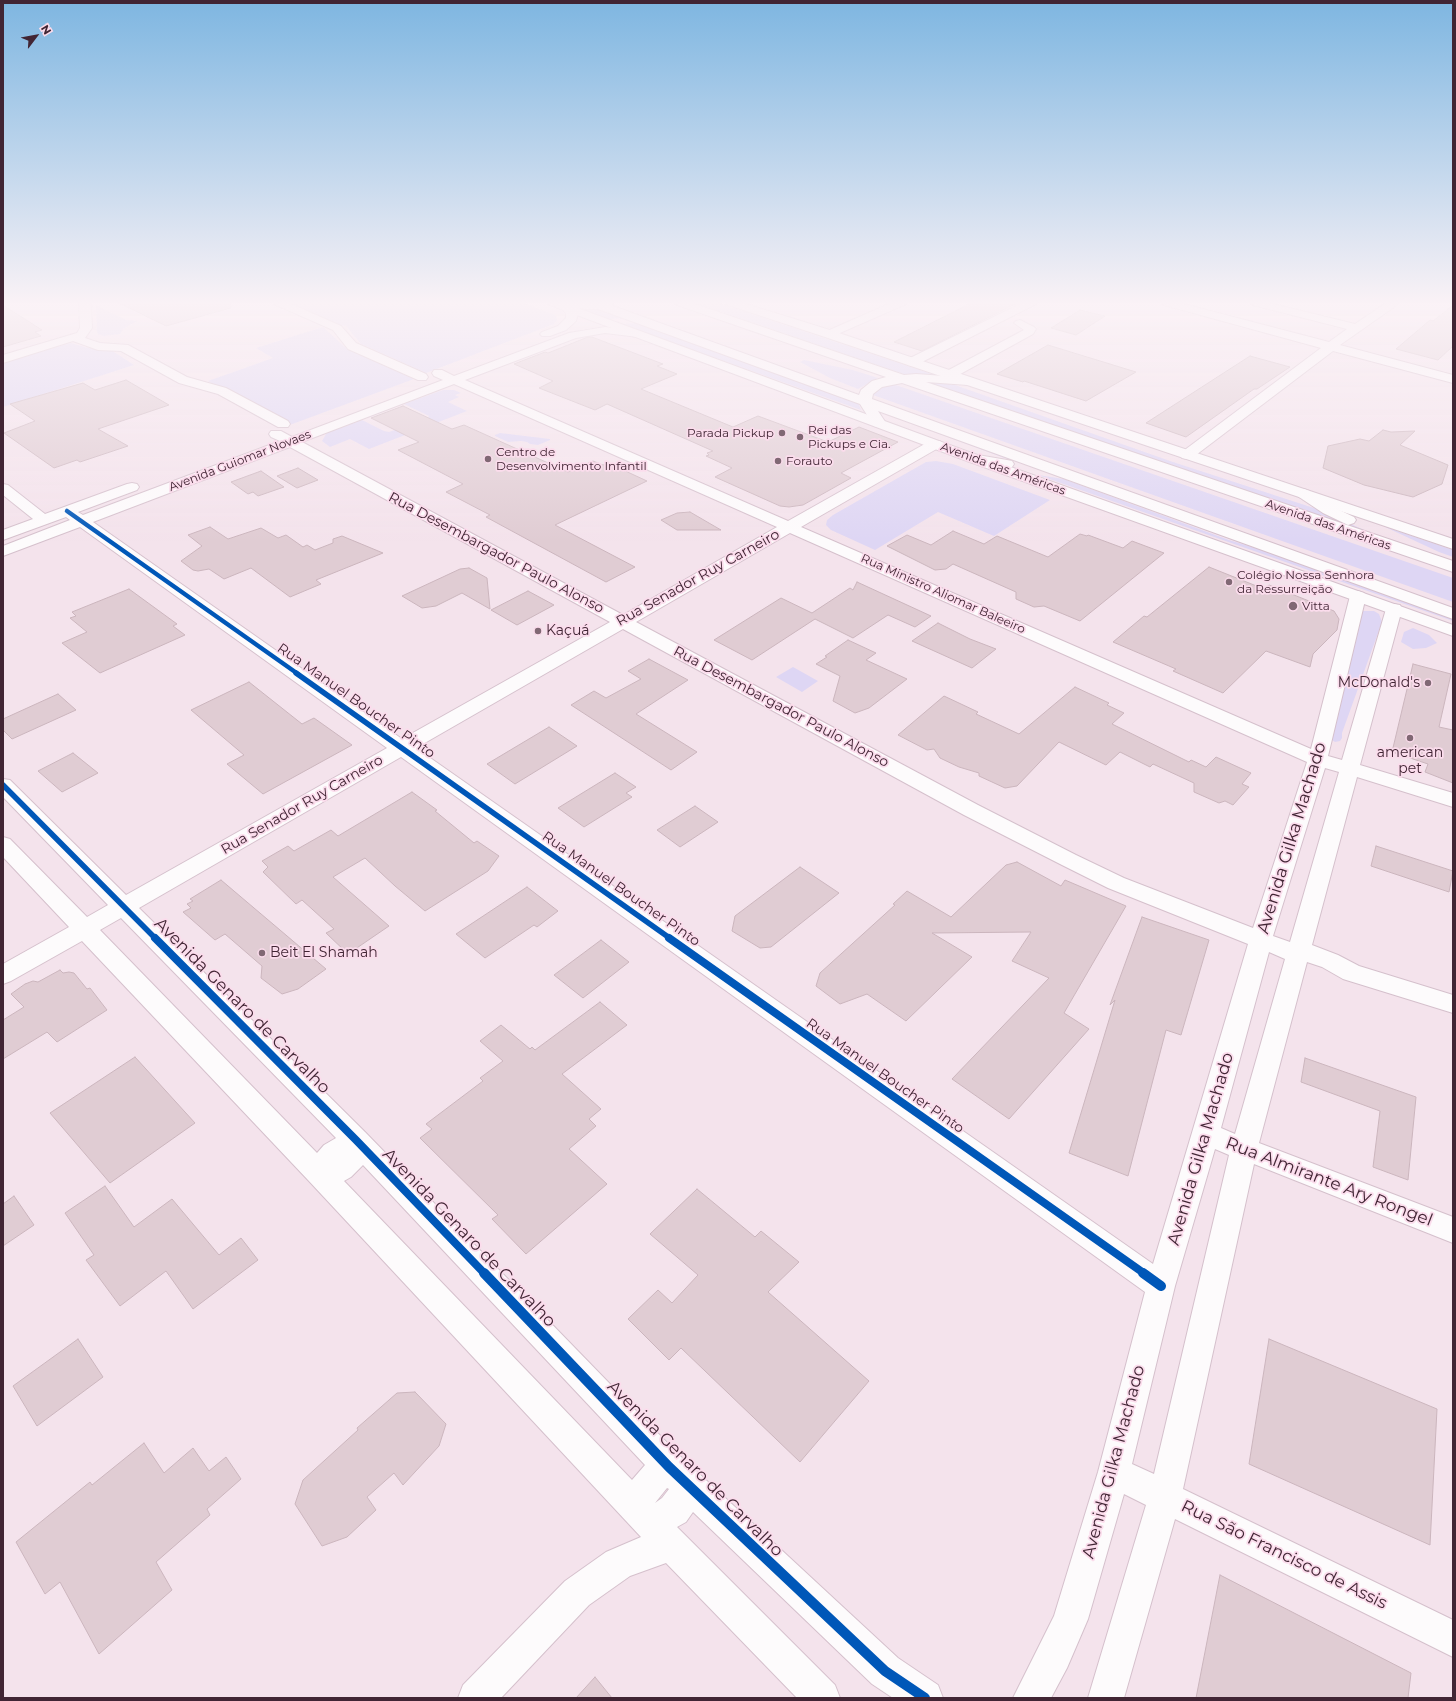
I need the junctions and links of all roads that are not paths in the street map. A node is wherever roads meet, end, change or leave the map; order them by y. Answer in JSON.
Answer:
{"nodes":[{"id":1,"x":192,"y":382,"type":"edge"},
{"id":2,"x":417,"y":382,"type":"edge"},
{"id":3,"x":433,"y":382,"type":"edge"},
{"id":4,"x":471,"y":382,"type":"edge"},
{"id":5,"x":769,"y":382,"type":"edge"},
{"id":6,"x":814,"y":382,"type":"edge"},
{"id":7,"x":883,"y":382,"type":"edge"},
{"id":8,"x":913,"y":382,"type":"edge"},
{"id":9,"x":972,"y":382,"type":"edge"},
{"id":10,"x":1282,"y":382,"type":"edge"},
{"id":11,"x":865,"y":401,"type":"junction"},
{"id":12,"x":879,"y":423,"type":"junction"},
{"id":13,"x":275,"y":432,"type":"junction"},
{"id":14,"x":290,"y":442,"type":"junction"},
{"id":15,"x":934,"y":444,"type":"junction"},
{"id":16,"x":1187,"y":455,"type":"junction"},
{"id":17,"x":972,"y":458,"type":"junction"},
{"id":18,"x":1084,"y":481,"type":"junction"},
{"id":19,"x":147,"y":482,"type":"dead end"},
{"id":20,"x":3,"y":488,"type":"edge"},
{"id":21,"x":1304,"y":494,"type":"junction"},
{"id":22,"x":66,"y":511,"type":"junction"},
{"id":23,"x":39,"y":516,"type":"dead end"},
{"id":24,"x":81,"y":522,"type":"junction"},
{"id":25,"x":789,"y":527,"type":"junction"},
{"id":26,"x":3,"y":535,"type":"edge"},
{"id":27,"x":1453,"y":544,"type":"edge"},
{"id":28,"x":3,"y":551,"type":"edge"},
{"id":29,"x":1453,"y":567,"type":"edge"},
{"id":30,"x":1358,"y":596,"type":"junction"},
{"id":31,"x":1394,"y":609,"type":"junction"},
{"id":32,"x":1453,"y":614,"type":"edge"},
{"id":33,"x":622,"y":621,"type":"junction"},
{"id":34,"x":1453,"y":630,"type":"edge"},
{"id":35,"x":401,"y":748,"type":"junction"},
{"id":36,"x":1318,"y":758,"type":"junction"},
{"id":37,"x":1348,"y":769,"type":"junction"},
{"id":38,"x":3,"y":785,"type":"edge"},
{"id":39,"x":1453,"y":800,"type":"edge"},
{"id":40,"x":3,"y":844,"type":"edge"},
{"id":41,"x":124,"y":906,"type":"junction"},
{"id":42,"x":84,"y":929,"type":"junction"},
{"id":43,"x":1261,"y":939,"type":"junction"},
{"id":44,"x":1298,"y":957,"type":"junction"},
{"id":45,"x":3,"y":975,"type":"edge"},
{"id":46,"x":1453,"y":1004,"type":"edge"},
{"id":47,"x":1206,"y":1134,"type":"junction"},
{"id":48,"x":359,"y":1143,"type":"junction"},
{"id":49,"x":1244,"y":1149,"type":"junction"},
{"id":50,"x":321,"y":1175,"type":"junction"},
{"id":51,"x":1453,"y":1230,"type":"edge"},
{"id":52,"x":1161,"y":1286,"type":"junction"},
{"id":53,"x":1114,"y":1472,"type":"junction"},
{"id":54,"x":678,"y":1476,"type":"junction"},
{"id":55,"x":1165,"y":1496,"type":"junction"},
{"id":56,"x":653,"y":1525,"type":"junction"},
{"id":57,"x":1453,"y":1639,"type":"edge"},
{"id":58,"x":476,"y":1698,"type":"edge"},
{"id":59,"x":822,"y":1698,"type":"edge"},
{"id":60,"x":925,"y":1698,"type":"edge"},
{"id":61,"x":1031,"y":1698,"type":"edge"},
{"id":62,"x":1106,"y":1698,"type":"edge"}],
"edges":[{"from":1,"to":13,"type":"street","name":"Rua Desembargador Paulo Alonso"},
{"from":2,"to":13,"type":"street","name":"Avenida Guiomar Novaes"},
{"from":3,"to":14,"type":"street","name":"Avenida Guiomar Novaes"},
{"from":4,"to":25,"type":"street","name":"Rua Ministro Aliomar Baleeiro"},
{"from":5,"to":12,"type":"main road","name":"Avenida das Américas"},
{"from":6,"to":11,"type":"main road","name":"Avenida das Américas"},
{"from":7,"to":11,"type":"main road"},
{"from":8,"to":29,"type":"main road","name":"Avenida das Américas"},
{"from":9,"to":16,"type":"main road","name":"Avenida das Américas"},
{"from":10,"to":16,"type":"street"},
{"from":11,"to":12,"type":"main road"},
{"from":11,"to":18,"type":"main road","name":"Avenida das Américas"},
{"from":12,"to":15,"type":"main road","name":"Avenida das Américas"},
{"from":13,"to":14,"type":"street","name":"Rua Desembargador Paulo Alonso"},
{"from":14,"to":24,"type":"street","name":"Avenida Guiomar Novaes"},
{"from":14,"to":33,"type":"street","name":"Rua Desembargador Paulo Alonso"},
{"from":15,"to":17,"type":"main road","name":"Avenida das Américas"},
{"from":15,"to":25,"type":"street","name":"Rua Senador Ruy Carneiro"},
{"from":16,"to":21,"type":"main road","name":"Avenida das Américas"},
{"from":17,"to":18,"type":"main road"},
{"from":17,"to":30,"type":"main road","name":"Avenida das Américas"},
{"from":18,"to":32,"type":"main road","name":"Avenida das Américas"},
{"from":19,"to":22,"type":"street","name":"Avenida Guiomar Novaes"},
{"from":20,"to":23,"type":"street"},
{"from":21,"to":27,"type":"main road","name":"Avenida das Américas"},
{"from":21,"to":29,"type":"main road"},
{"from":22,"to":24,"type":"street","name":"Rua Manuel Boucher Pinto"},
{"from":22,"to":26,"type":"street","name":"Avenida Guiomar Novaes"},
{"from":24,"to":28,"type":"street","name":"Avenida Guiomar Novaes"},
{"from":24,"to":35,"type":"street","name":"Rua Manuel Boucher Pinto"},
{"from":25,"to":33,"type":"street","name":"Rua Senador Ruy Carneiro"},
{"from":25,"to":36,"type":"street","name":"Rua Ministro Aliomar Baleeiro"},
{"from":30,"to":31,"type":"main road","name":"Avenida das Américas"},
{"from":30,"to":36,"type":"street","name":"Avenida Gilka Machado"},
{"from":31,"to":34,"type":"main road","name":"Avenida das Américas"},
{"from":31,"to":37,"type":"street"},
{"from":33,"to":35,"type":"street","name":"Rua Senador Ruy Carneiro"},
{"from":33,"to":43,"type":"street","name":"Rua Desembargador Paulo Alonso"},
{"from":35,"to":41,"type":"street","name":"Rua Senador Ruy Carneiro"},
{"from":35,"to":52,"type":"street","name":"Rua Manuel Boucher Pinto"},
{"from":36,"to":37,"type":"street","name":"Rua Ministro Aliomar Baleeiro"},
{"from":36,"to":43,"type":"street","name":"Avenida Gilka Machado"},
{"from":37,"to":39,"type":"street","name":"Rua Ministro Aliomar Baleeiro"},
{"from":37,"to":44,"type":"street"},
{"from":38,"to":41,"type":"street","name":"Avenida Genaro de Carvalho"},
{"from":40,"to":42,"type":"street"},
{"from":41,"to":42,"type":"street","name":"Rua Senador Ruy Carneiro"},
{"from":41,"to":48,"type":"street","name":"Avenida Genaro de Carvalho"},
{"from":42,"to":45,"type":"street","name":"Rua Senador Ruy Carneiro"},
{"from":42,"to":50,"type":"street"},
{"from":43,"to":44,"type":"street","name":"Rua Desembargador Paulo Alonso"},
{"from":43,"to":47,"type":"street","name":"Avenida Gilka Machado"},
{"from":44,"to":46,"type":"street","name":"Rua Desembargador Paulo Alonso"},
{"from":44,"to":49,"type":"street"},
{"from":47,"to":49,"type":"street","name":"Rua Almirante Ary Rongel"},
{"from":47,"to":52,"type":"street","name":"Avenida Gilka Machado"},
{"from":48,"to":50,"type":"street"},
{"from":48,"to":54,"type":"street","name":"Avenida Genaro de Carvalho"},
{"from":49,"to":51,"type":"street","name":"Rua Almirante Ary Rongel"},
{"from":49,"to":55,"type":"street"},
{"from":50,"to":56,"type":"street"},
{"from":52,"to":53,"type":"street","name":"Avenida Gilka Machado"},
{"from":53,"to":55,"type":"street","name":"Rua São Francisco de Assis"},
{"from":53,"to":61,"type":"street","name":"Avenida Gilka Machado"},
{"from":54,"to":56,"type":"street"},
{"from":54,"to":60,"type":"street","name":"Avenida Genaro de Carvalho"},
{"from":55,"to":57,"type":"street","name":"Rua São Francisco de Assis"},
{"from":55,"to":62,"type":"street"},
{"from":56,"to":58,"type":"street"},
{"from":56,"to":59,"type":"street"}]}
